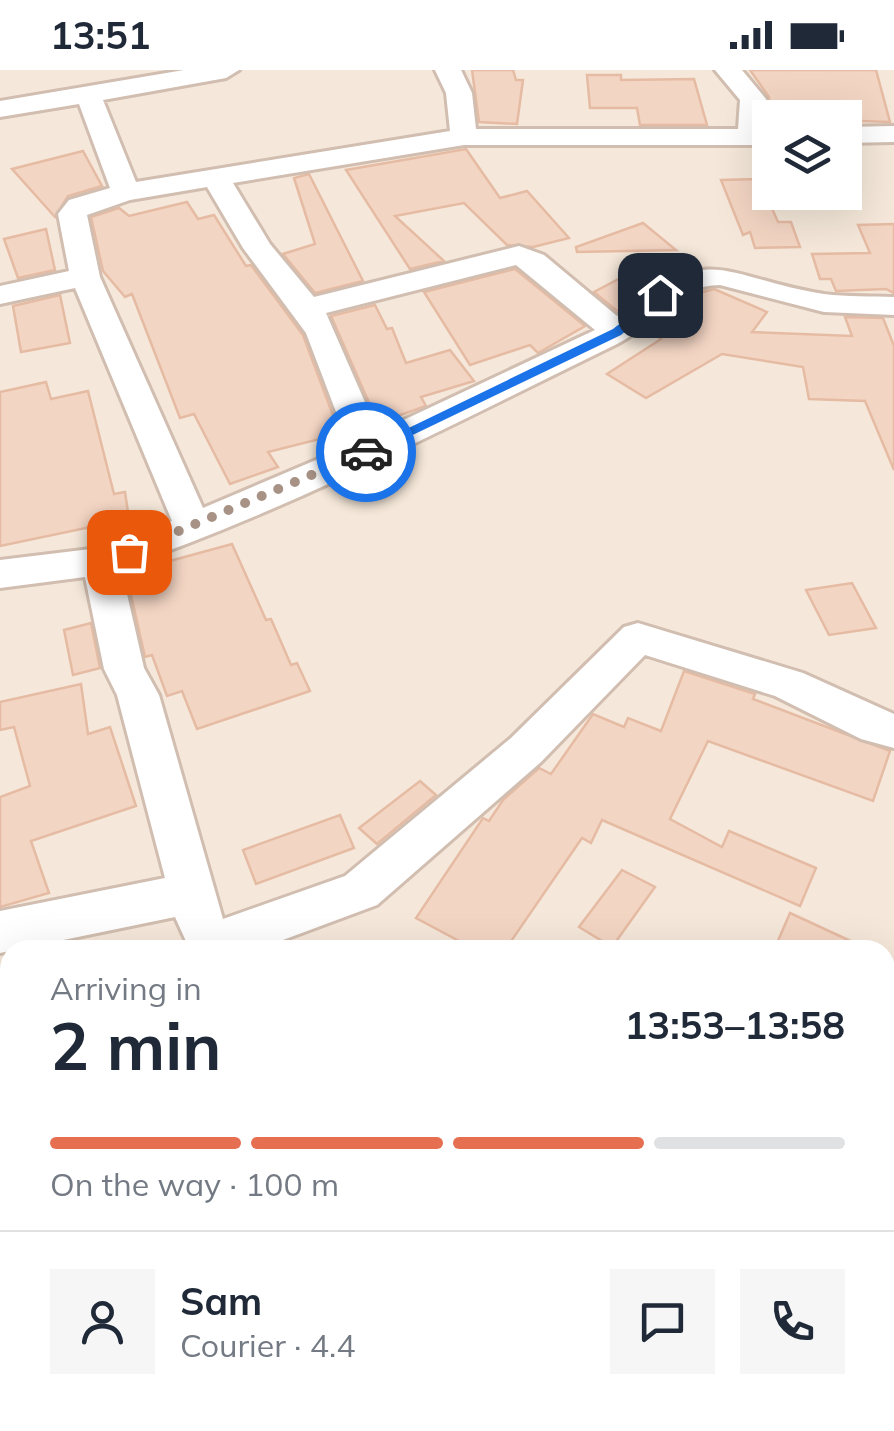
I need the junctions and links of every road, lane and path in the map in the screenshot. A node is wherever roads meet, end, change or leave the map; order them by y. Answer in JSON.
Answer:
{"nodes":[{"id":1,"x":226,"y":70,"type":"edge"},
{"id":2,"x":448,"y":70,"type":"edge"},
{"id":3,"x":728,"y":70,"type":"edge"},
{"id":4,"x":88,"y":96,"type":"junction"},
{"id":5,"x":753,"y":100,"type":"edge"},
{"id":6,"x":0,"y":109,"type":"edge"},
{"id":7,"x":894,"y":134,"type":"edge"},
{"id":8,"x":862,"y":135,"type":"edge"},
{"id":9,"x":464,"y":137,"type":"junction"},
{"id":10,"x":752,"y":137,"type":"edge"},
{"id":11,"x":216,"y":179,"type":"junction"},
{"id":12,"x":126,"y":192,"type":"junction"},
{"id":13,"x":85,"y":277,"type":"junction"},
{"id":14,"x":0,"y":295,"type":"edge"},
{"id":15,"x":894,"y":306,"type":"edge"},
{"id":16,"x":308,"y":308,"type":"junction"},
{"id":17,"x":617,"y":332,"type":"junction"},
{"id":18,"x":368,"y":451,"type":"junction"},
{"id":19,"x":193,"y":526,"type":"junction"},
{"id":20,"x":100,"y":561,"type":"junction"},
{"id":21,"x":0,"y":574,"type":"edge"},
{"id":22,"x":894,"y":730,"type":"edge"},
{"id":23,"x":192,"y":893,"type":"junction"},
{"id":24,"x":0,"y":932,"type":"edge"},
{"id":25,"x":209,"y":940,"type":"edge"},
{"id":26,"x":233,"y":940,"type":"edge"}],
"edges":[{"from":1,"to":4,"type":"street"},
{"from":2,"to":9,"type":"street"},
{"from":3,"to":5,"type":"street"},
{"from":4,"to":6,"type":"street"},
{"from":4,"to":12,"type":"street"},
{"from":7,"to":8,"type":"street"},
{"from":9,"to":10,"type":"street"},
{"from":9,"to":11,"type":"street"},
{"from":11,"to":12,"type":"street"},
{"from":11,"to":16,"type":"street"},
{"from":12,"to":13,"type":"street"},
{"from":13,"to":14,"type":"street"},
{"from":13,"to":19,"type":"street"},
{"from":15,"to":17,"type":"street"},
{"from":16,"to":17,"type":"street"},
{"from":16,"to":18,"type":"street"},
{"from":17,"to":18,"type":"street"},
{"from":18,"to":19,"type":"street"},
{"from":19,"to":20,"type":"street"},
{"from":20,"to":21,"type":"street"},
{"from":20,"to":23,"type":"street"},
{"from":22,"to":26,"type":"street"},
{"from":23,"to":24,"type":"street"},
{"from":23,"to":25,"type":"street"}]}
